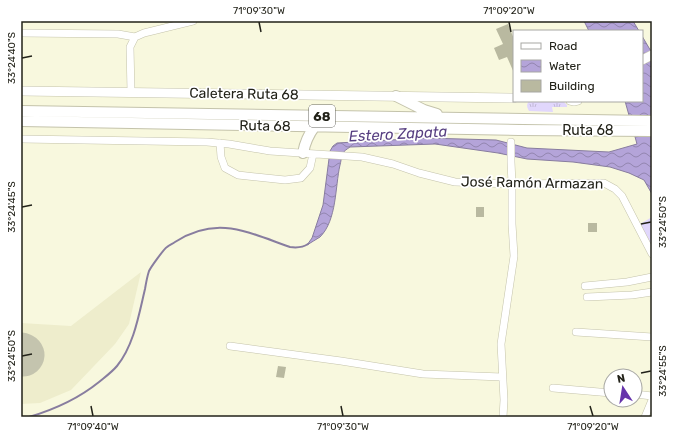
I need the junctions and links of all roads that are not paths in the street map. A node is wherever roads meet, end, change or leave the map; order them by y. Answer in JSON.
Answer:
{"nodes":[{"id":1,"x":193,"y":21,"type":"edge"},
{"id":2,"x":21,"y":33,"type":"edge"},
{"id":3,"x":135,"y":38,"type":"junction"},
{"id":4,"x":652,"y":55,"type":"edge"},
{"id":5,"x":643,"y":60,"type":"edge"},
{"id":6,"x":21,"y":91,"type":"edge"},
{"id":7,"x":131,"y":92,"type":"junction"},
{"id":8,"x":396,"y":96,"type":"junction"},
{"id":9,"x":513,"y":98,"type":"edge"},
{"id":10,"x":21,"y":111,"type":"edge"},
{"id":11,"x":449,"y":118,"type":"junction"},
{"id":12,"x":21,"y":121,"type":"edge"},
{"id":13,"x":652,"y":121,"type":"edge"},
{"id":14,"x":316,"y":126,"type":"junction"},
{"id":15,"x":652,"y":131,"type":"edge"},
{"id":16,"x":21,"y":139,"type":"edge"},
{"id":17,"x":511,"y":142,"type":"dead end"},
{"id":18,"x":220,"y":143,"type":"junction"},
{"id":19,"x":308,"y":153,"type":"junction"},
{"id":20,"x":512,"y":184,"type":"junction"},
{"id":21,"x":652,"y":254,"type":"edge"},
{"id":22,"x":652,"y":277,"type":"edge"},
{"id":23,"x":585,"y":286,"type":"dead end"},
{"id":24,"x":652,"y":292,"type":"edge"},
{"id":25,"x":587,"y":297,"type":"dead end"},
{"id":26,"x":576,"y":332,"type":"dead end"},
{"id":27,"x":652,"y":337,"type":"edge"},
{"id":28,"x":230,"y":346,"type":"dead end"},
{"id":29,"x":502,"y":377,"type":"junction"},
{"id":30,"x":553,"y":388,"type":"dead end"},
{"id":31,"x":603,"y":392,"type":"edge"},
{"id":32,"x":652,"y":400,"type":"edge"},
{"id":33,"x":503,"y":417,"type":"edge"},
{"id":34,"x":645,"y":417,"type":"edge"}],
"edges":[{"from":1,"to":3,"type":"street"},
{"from":2,"to":3,"type":"street"},
{"from":3,"to":7,"type":"street"},
{"from":4,"to":5,"type":"main road"},
{"from":6,"to":7,"type":"main road","name":"Caletera Ruta 68"},
{"from":7,"to":8,"type":"main road","name":"Caletera Ruta 68"},
{"from":8,"to":9,"type":"main road","name":"Caletera Ruta 68"},
{"from":8,"to":11,"type":"highway"},
{"from":10,"to":11,"type":"highway","name":"Ruta 68","number":"68"},
{"from":11,"to":13,"type":"highway","name":"Ruta 68","number":"68"},
{"from":12,"to":14,"type":"highway","name":"Ruta 68","number":"68"},
{"from":14,"to":15,"type":"highway","name":"Ruta 68","number":"68"},
{"from":14,"to":19,"type":"highway"},
{"from":16,"to":18,"type":"street"},
{"from":17,"to":20,"type":"street"},
{"from":18,"to":19,"type":"street"},
{"from":18,"to":19,"type":"street"},
{"from":19,"to":20,"type":"street","name":"José Ramón Armazan"},
{"from":20,"to":21,"type":"street","name":"José Ramón Armazan"},
{"from":20,"to":29,"type":"street"},
{"from":22,"to":23,"type":"street"},
{"from":24,"to":25,"type":"street"},
{"from":26,"to":27,"type":"street"},
{"from":28,"to":29,"type":"street"},
{"from":29,"to":33,"type":"street"},
{"from":30,"to":31,"type":"street"},
{"from":32,"to":34,"type":"street"}]}
